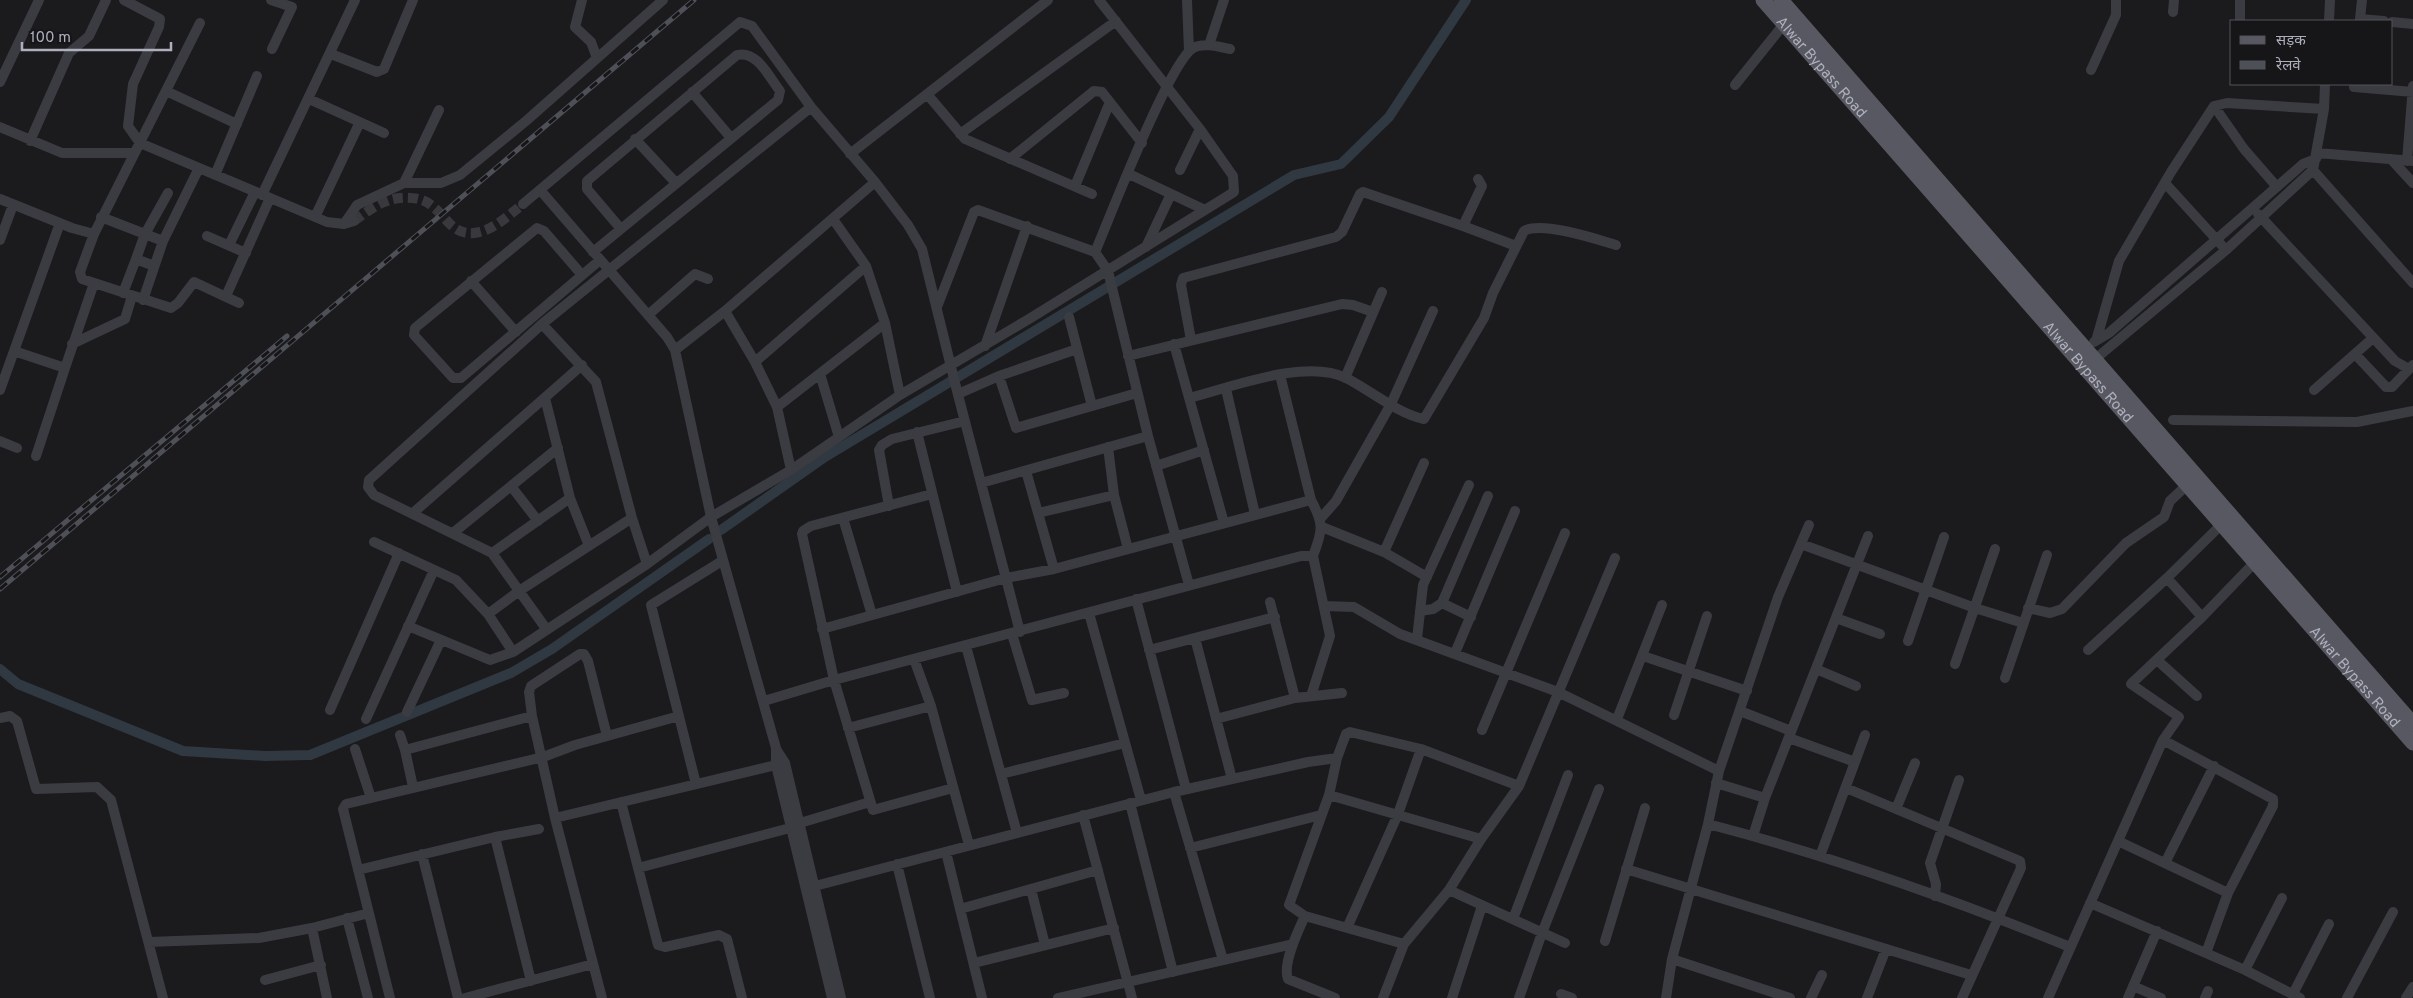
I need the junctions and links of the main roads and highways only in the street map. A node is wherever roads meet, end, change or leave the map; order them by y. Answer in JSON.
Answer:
{"nodes":[{"id":1,"x":1763,"y":0,"type":"edge"},
{"id":2,"x":1781,"y":0,"type":"edge"},
{"id":3,"x":2413,"y":724,"type":"edge"},
{"id":4,"x":2413,"y":743,"type":"edge"}],
"edges":[{"from":1,"to":4,"type":"main road","name":"Alwar Bypass Road"},
{"from":2,"to":3,"type":"main road","name":"Alwar Bypass Road"}]}
